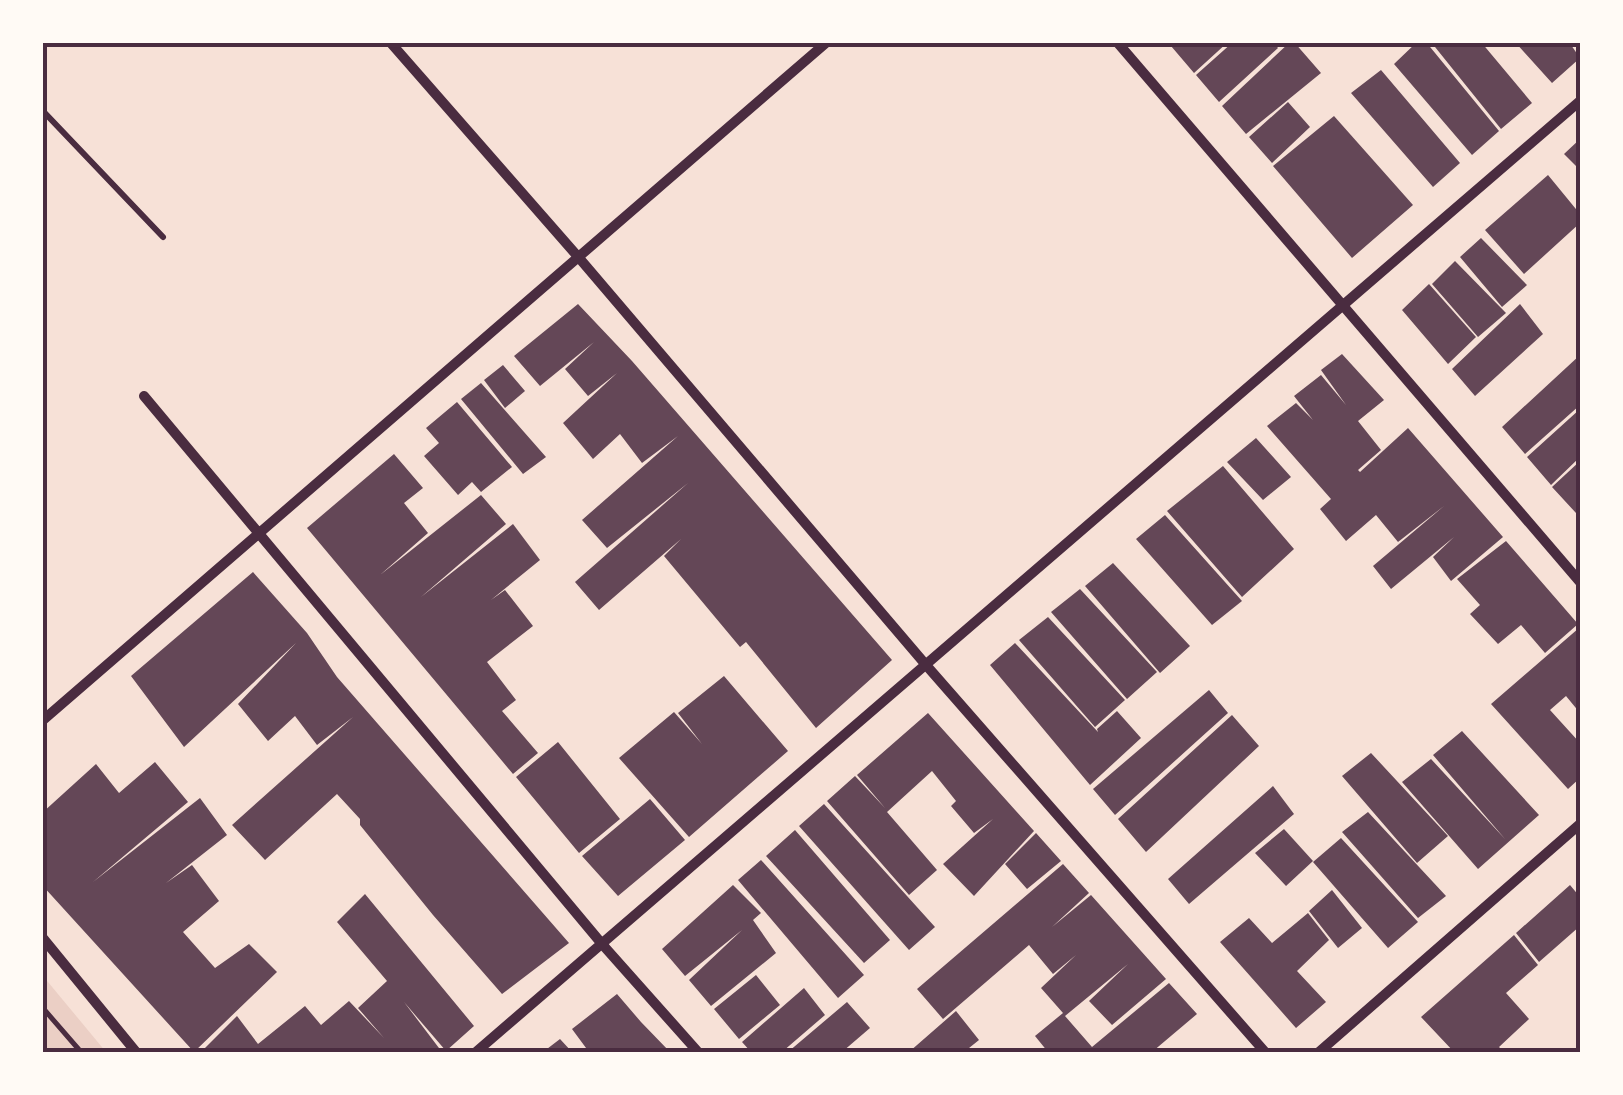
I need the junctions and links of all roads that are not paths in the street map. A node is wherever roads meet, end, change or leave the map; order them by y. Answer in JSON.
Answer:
{"nodes":[{"id":1,"x":390,"y":42,"type":"edge"},
{"id":2,"x":828,"y":42,"type":"edge"},
{"id":3,"x":1117,"y":42,"type":"edge"},
{"id":4,"x":1580,"y":101,"type":"edge"},
{"id":5,"x":42,"y":110,"type":"edge"},
{"id":6,"x":163,"y":237,"type":"dead end"},
{"id":7,"x":580,"y":259,"type":"junction"},
{"id":8,"x":1344,"y":305,"type":"junction"},
{"id":9,"x":144,"y":396,"type":"dead end"},
{"id":10,"x":258,"y":535,"type":"junction"},
{"id":11,"x":1580,"y":582,"type":"edge"},
{"id":12,"x":926,"y":665,"type":"junction"},
{"id":13,"x":42,"y":720,"type":"edge"},
{"id":14,"x":1580,"y":824,"type":"edge"},
{"id":15,"x":42,"y":937,"type":"edge"},
{"id":16,"x":602,"y":944,"type":"junction"},
{"id":17,"x":136,"y":1052,"type":"edge"},
{"id":18,"x":476,"y":1052,"type":"edge"},
{"id":19,"x":698,"y":1052,"type":"edge"},
{"id":20,"x":1266,"y":1052,"type":"edge"},
{"id":21,"x":1319,"y":1052,"type":"edge"}],
"edges":[{"from":1,"to":7,"type":"street"},
{"from":2,"to":7,"type":"street"},
{"from":3,"to":8,"type":"street"},
{"from":4,"to":8,"type":"street"},
{"from":5,"to":6,"type":"lane"},
{"from":7,"to":10,"type":"street"},
{"from":7,"to":12,"type":"street"},
{"from":8,"to":11,"type":"street"},
{"from":8,"to":12,"type":"street"},
{"from":9,"to":10,"type":"street"},
{"from":10,"to":13,"type":"street"},
{"from":10,"to":16,"type":"street"},
{"from":12,"to":16,"type":"street"},
{"from":12,"to":20,"type":"street"},
{"from":14,"to":21,"type":"street"},
{"from":15,"to":17,"type":"street"},
{"from":16,"to":18,"type":"street"},
{"from":16,"to":19,"type":"street"}]}
